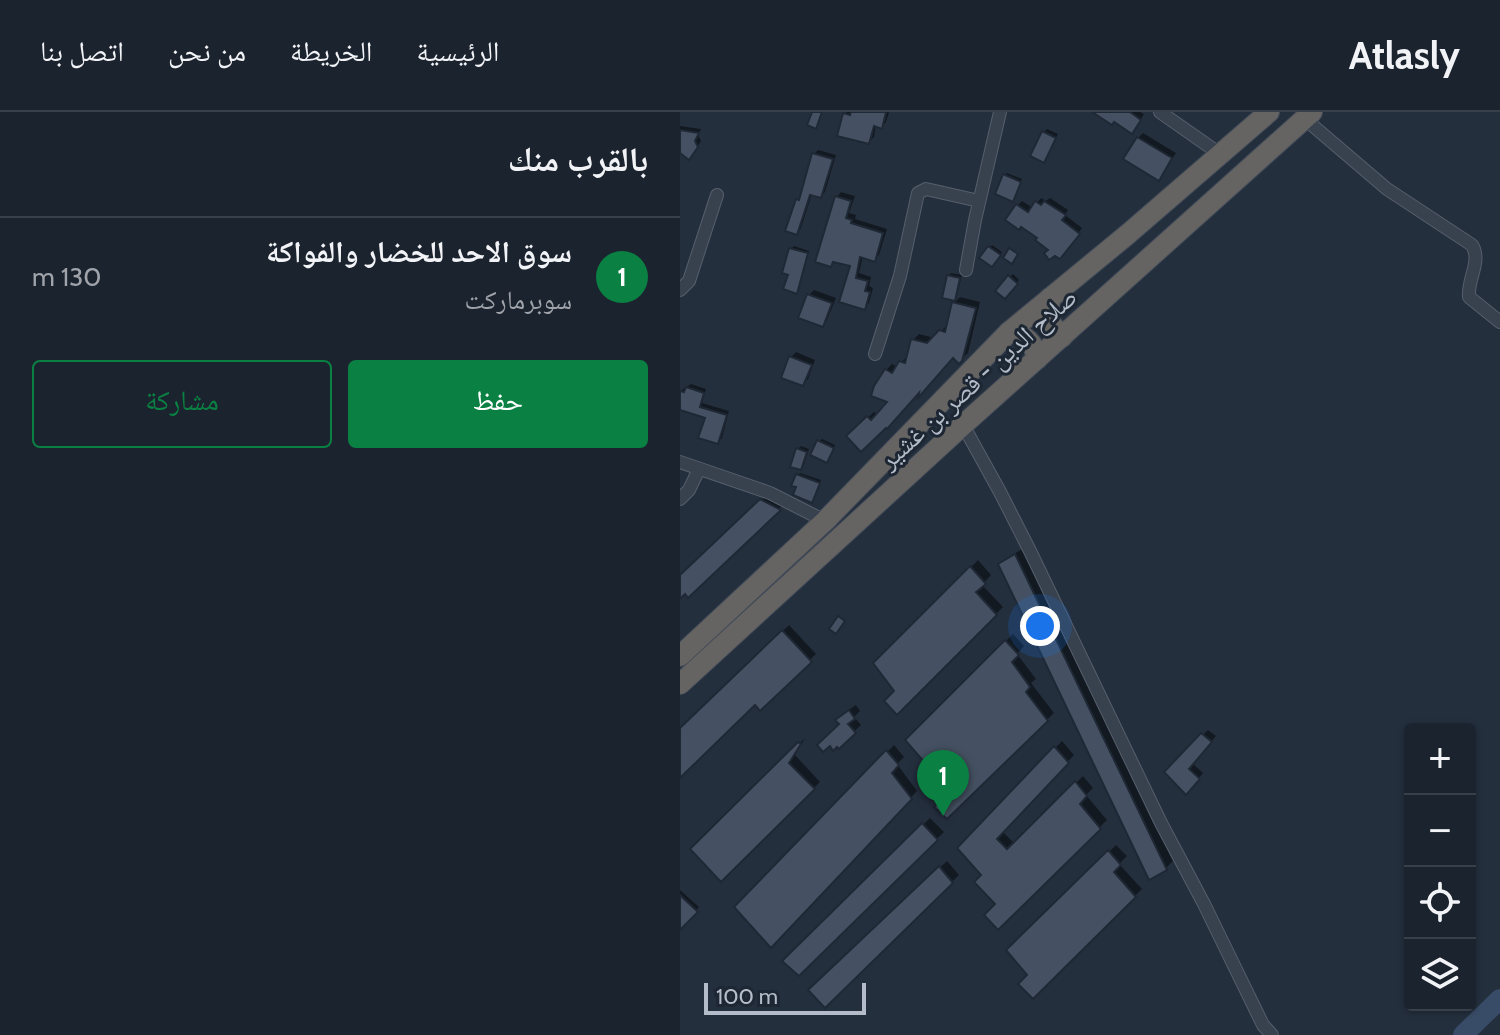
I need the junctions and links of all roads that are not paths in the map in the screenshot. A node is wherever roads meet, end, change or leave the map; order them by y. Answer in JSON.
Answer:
{"nodes":[{"id":1,"x":1000,"y":112,"type":"edge"},
{"id":2,"x":1160,"y":112,"type":"edge"},
{"id":3,"x":1269,"y":112,"type":"edge"},
{"id":4,"x":1308,"y":116,"type":"edge"},
{"id":5,"x":1220,"y":154,"type":"junction"},
{"id":6,"x":717,"y":195,"type":"dead end"},
{"id":7,"x":979,"y":201,"type":"junction"},
{"id":8,"x":966,"y":270,"type":"dead end"},
{"id":9,"x":680,"y":290,"type":"edge"},
{"id":10,"x":1050,"y":298,"type":"junction"},
{"id":11,"x":1500,"y":322,"type":"edge"},
{"id":12,"x":1009,"y":332,"type":"junction"},
{"id":13,"x":1062,"y":337,"type":"junction"},
{"id":14,"x":875,"y":354,"type":"dead end"},
{"id":15,"x":1037,"y":359,"type":"junction"},
{"id":16,"x":963,"y":425,"type":"junction"},
{"id":17,"x":680,"y":462,"type":"edge"},
{"id":18,"x":699,"y":469,"type":"junction"},
{"id":19,"x":680,"y":499,"type":"edge"},
{"id":20,"x":825,"y":521,"type":"junction"},
{"id":21,"x":680,"y":656,"type":"edge"},
{"id":22,"x":680,"y":684,"type":"edge"},
{"id":23,"x":1272,"y":1035,"type":"edge"}],
"edges":[{"from":1,"to":7,"type":"street"},
{"from":2,"to":5,"type":"street"},
{"from":3,"to":5,"type":"highway"},
{"from":4,"to":11,"type":"street"},
{"from":4,"to":13,"type":"highway","name":"صلاح الدين - قصر بن غشير"},
{"from":5,"to":10,"type":"highway"},
{"from":6,"to":9,"type":"street"},
{"from":7,"to":8,"type":"street"},
{"from":7,"to":14,"type":"street"},
{"from":10,"to":12,"type":"highway"},
{"from":10,"to":13,"type":"highway"},
{"from":12,"to":15,"type":"highway"},
{"from":12,"to":20,"type":"highway"},
{"from":13,"to":15,"type":"highway","name":"صلاح الدين - قصر بن غشير"},
{"from":15,"to":16,"type":"highway","name":"صلاح الدين - قصر بن غشير"},
{"from":16,"to":22,"type":"highway","name":"صلاح الدين - قصر بن غشير"},
{"from":16,"to":23,"type":"street"},
{"from":17,"to":18,"type":"street"},
{"from":18,"to":19,"type":"street"},
{"from":18,"to":20,"type":"street"},
{"from":20,"to":21,"type":"highway"}]}
